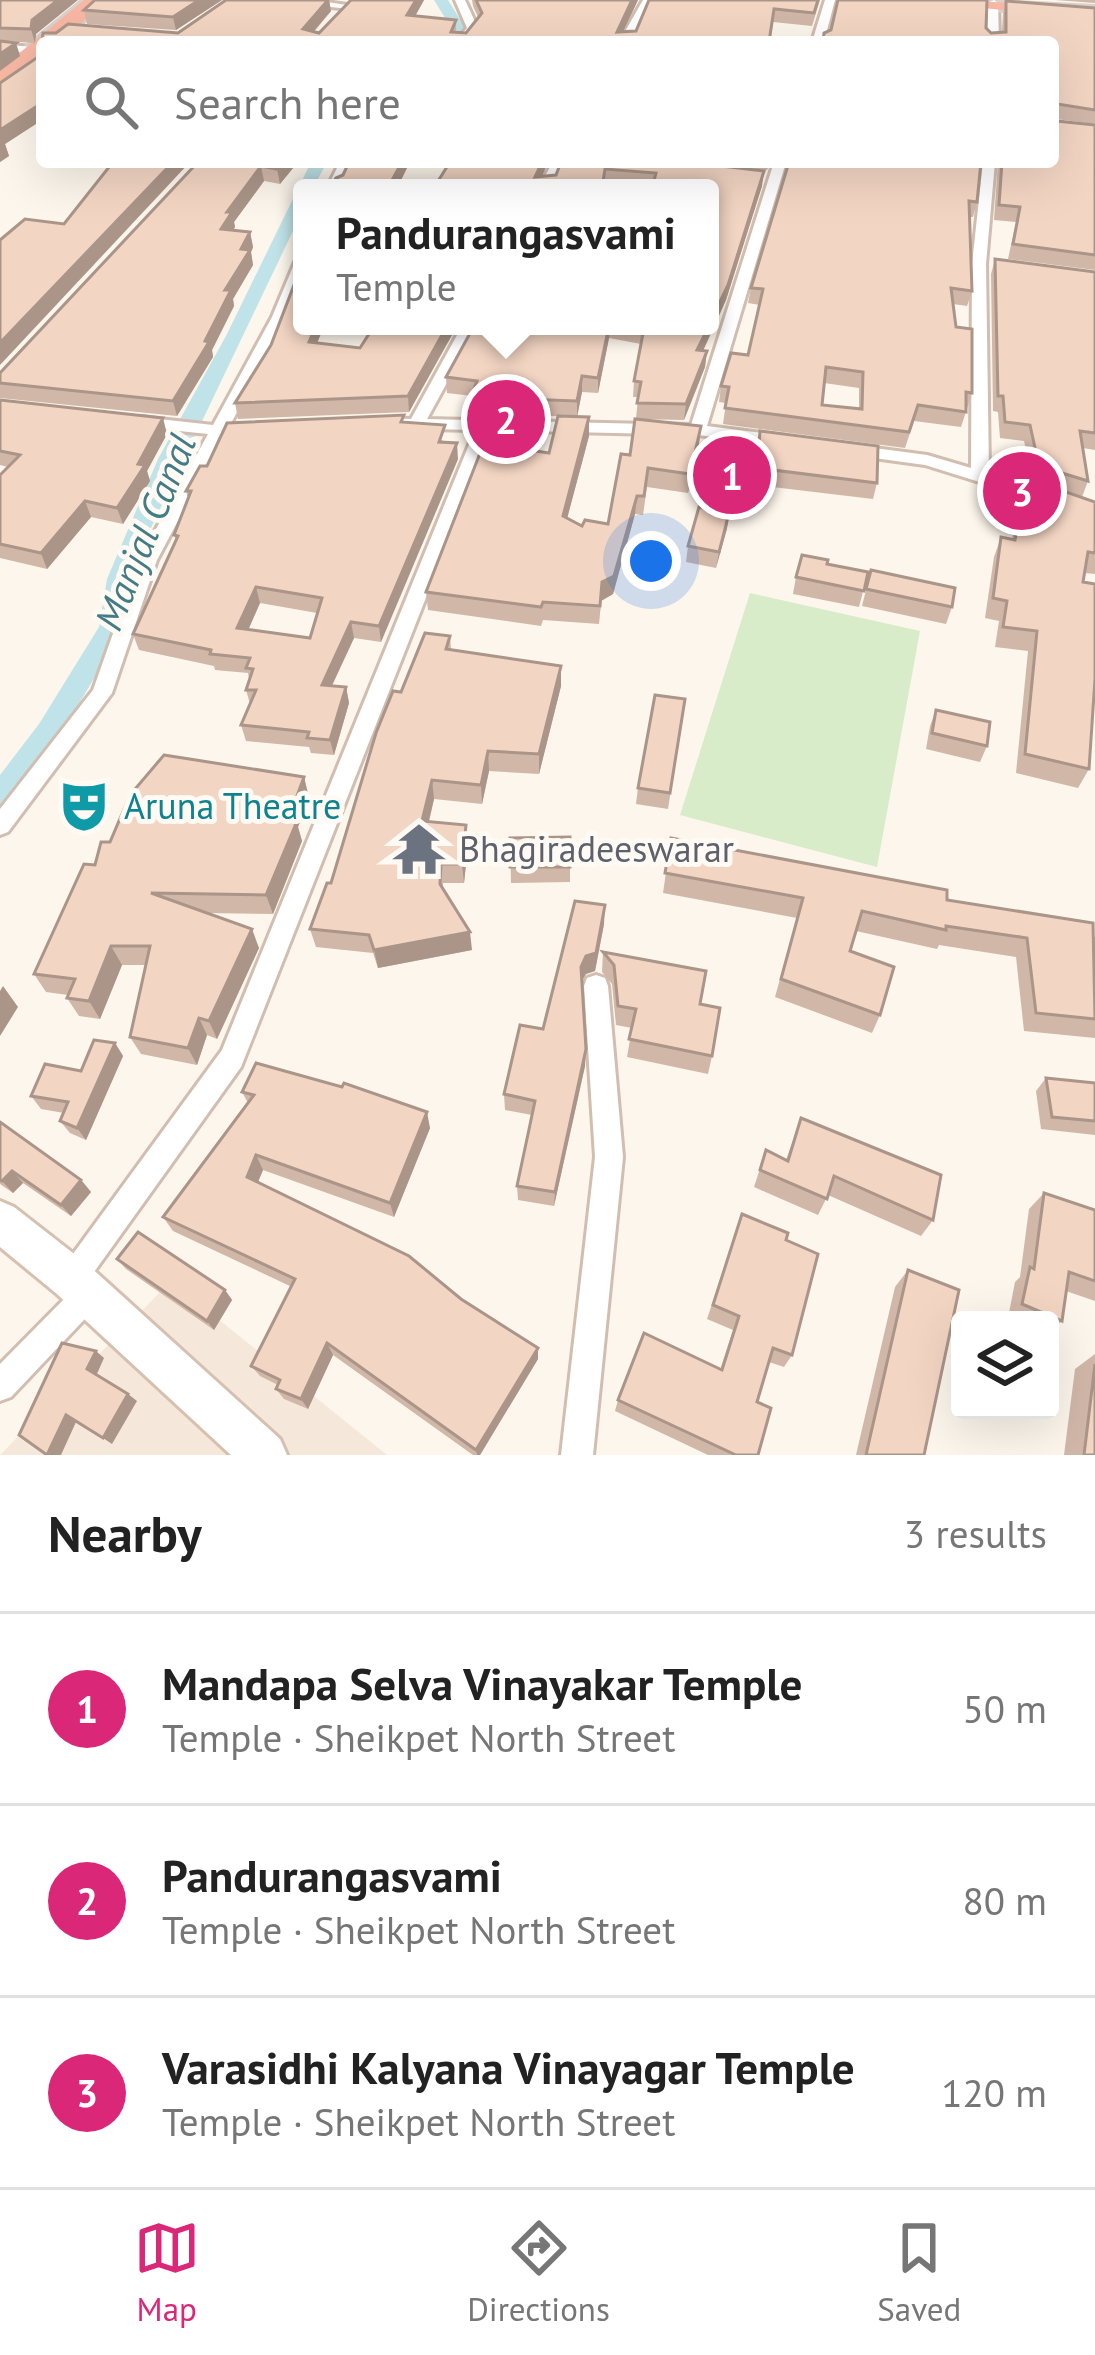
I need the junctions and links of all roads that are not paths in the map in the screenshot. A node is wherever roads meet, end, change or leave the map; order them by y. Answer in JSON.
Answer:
{"nodes":[{"id":1,"x":101,"y":0,"type":"edge"},
{"id":2,"x":273,"y":0,"type":"edge"},
{"id":3,"x":460,"y":0,"type":"edge"},
{"id":4,"x":648,"y":0,"type":"edge"},
{"id":5,"x":830,"y":0,"type":"edge"},
{"id":6,"x":963,"y":0,"type":"edge"},
{"id":7,"x":1019,"y":0,"type":"edge"},
{"id":8,"x":351,"y":3,"type":"edge"},
{"id":9,"x":993,"y":3,"type":"edge"},
{"id":10,"x":1095,"y":10,"type":"edge"},
{"id":11,"x":337,"y":18,"type":"edge"},
{"id":12,"x":62,"y":36,"type":"edge"},
{"id":13,"x":466,"y":36,"type":"edge"},
{"id":14,"x":629,"y":36,"type":"edge"},
{"id":15,"x":820,"y":36,"type":"edge"},
{"id":16,"x":993,"y":36,"type":"edge"},
{"id":17,"x":36,"y":44,"type":"edge"},
{"id":18,"x":0,"y":47,"type":"edge"},
{"id":19,"x":36,"y":57,"type":"edge"},
{"id":20,"x":0,"y":85,"type":"edge"},
{"id":21,"x":779,"y":168,"type":"edge"},
{"id":22,"x":988,"y":168,"type":"edge"},
{"id":23,"x":979,"y":264,"type":"junction"},
{"id":24,"x":1002,"y":267,"type":"edge"},
{"id":25,"x":293,"y":284,"type":"edge"},
{"id":26,"x":465,"y":335,"type":"edge"},
{"id":27,"x":125,"y":420,"type":"edge"},
{"id":28,"x":418,"y":422,"type":"junction"},
{"id":29,"x":350,"y":424,"type":"edge"},
{"id":30,"x":283,"y":427,"type":"edge"},
{"id":31,"x":484,"y":427,"type":"junction"},
{"id":32,"x":215,"y":430,"type":"junction"},
{"id":33,"x":698,"y":430,"type":"junction"},
{"id":34,"x":813,"y":445,"type":"edge"},
{"id":35,"x":836,"y":448,"type":"edge"},
{"id":36,"x":980,"y":477,"type":"junction"},
{"id":37,"x":1095,"y":512,"type":"edge"},
{"id":38,"x":0,"y":826,"type":"edge"},
{"id":39,"x":596,"y":986,"type":"dead end"},
{"id":40,"x":0,"y":1221,"type":"edge"},
{"id":41,"x":81,"y":1287,"type":"junction"},
{"id":42,"x":0,"y":1386,"type":"edge"},
{"id":43,"x":264,"y":1455,"type":"edge"},
{"id":44,"x":577,"y":1455,"type":"edge"}],
"edges":[{"from":1,"to":12,"type":"highway"},
{"from":2,"to":8,"type":"street"},
{"from":3,"to":13,"type":"street"},
{"from":4,"to":14,"type":"street"},
{"from":5,"to":15,"type":"street"},
{"from":6,"to":9,"type":"highway"},
{"from":7,"to":10,"type":"highway"},
{"from":8,"to":11,"type":"street"},
{"from":9,"to":10,"type":"highway"},
{"from":9,"to":16,"type":"street"},
{"from":17,"to":18,"type":"street"},
{"from":19,"to":20,"type":"highway"},
{"from":21,"to":33,"type":"street"},
{"from":22,"to":23,"type":"street"},
{"from":23,"to":24,"type":"street"},
{"from":23,"to":36,"type":"street"},
{"from":25,"to":32,"type":"street"},
{"from":26,"to":28,"type":"street"},
{"from":27,"to":32,"type":"street"},
{"from":28,"to":29,"type":"street"},
{"from":28,"to":31,"type":"street"},
{"from":30,"to":32,"type":"street"},
{"from":31,"to":33,"type":"street"},
{"from":31,"to":41,"type":"street"},
{"from":32,"to":38,"type":"street"},
{"from":33,"to":34,"type":"street"},
{"from":35,"to":36,"type":"street"},
{"from":36,"to":37,"type":"street"},
{"from":39,"to":44,"type":"street"},
{"from":40,"to":41,"type":"main road"},
{"from":41,"to":42,"type":"street"},
{"from":41,"to":43,"type":"main road"}]}
